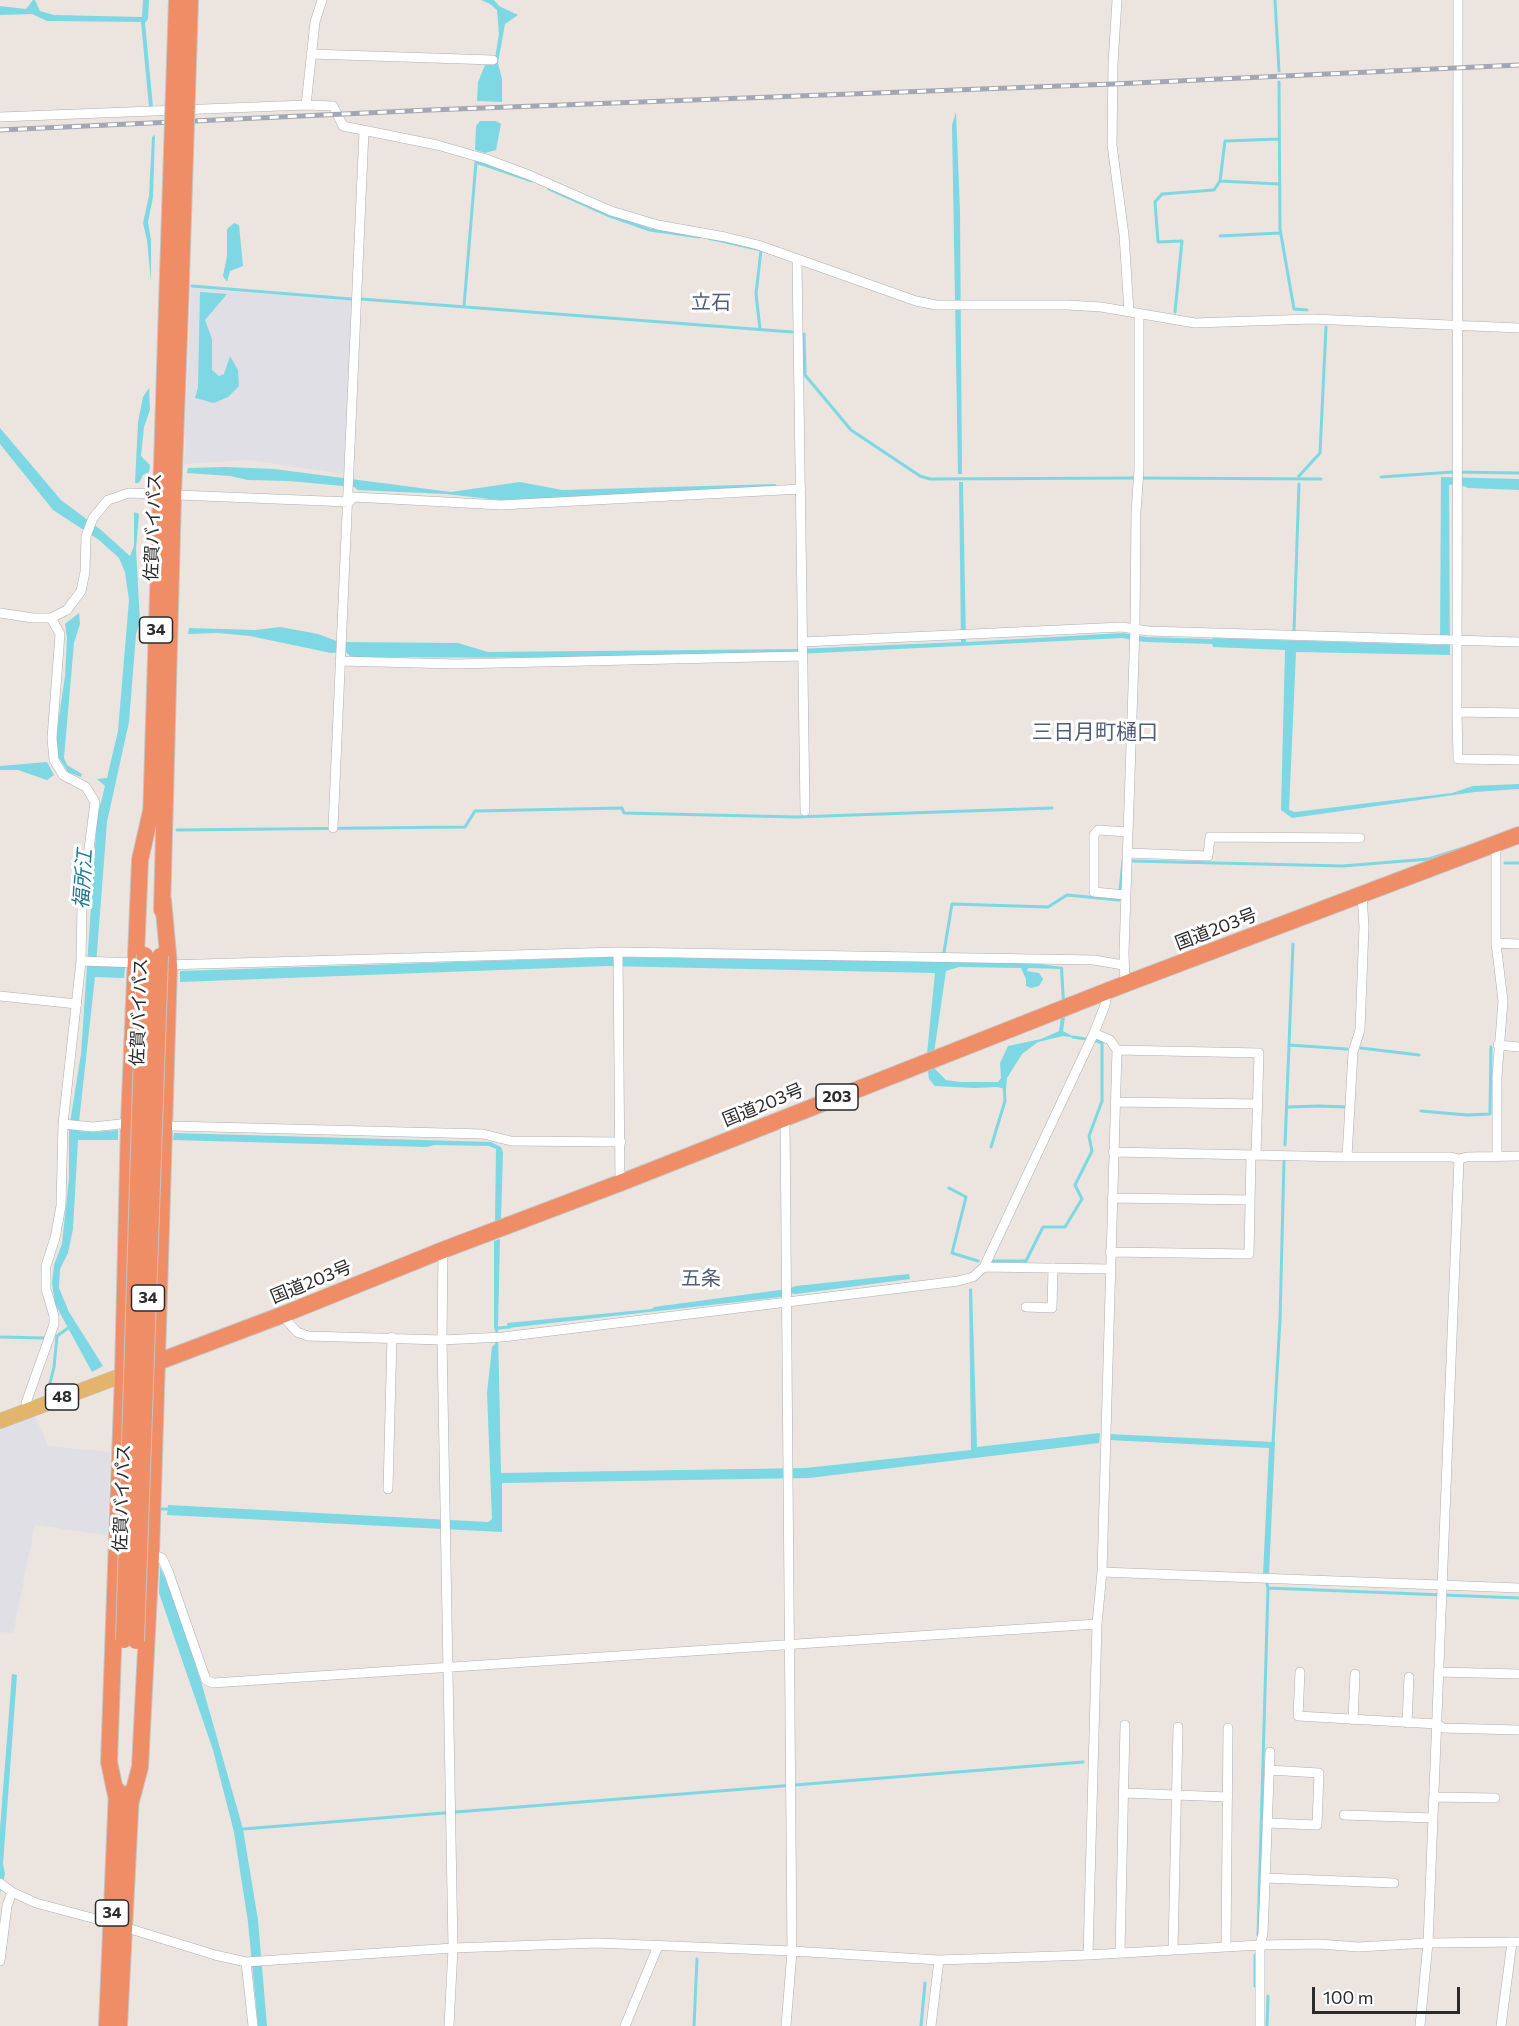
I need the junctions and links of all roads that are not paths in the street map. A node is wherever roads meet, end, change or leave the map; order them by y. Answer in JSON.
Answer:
{"nodes":[{"id":1,"x":177,"y":0,"type":"edge"},
{"id":2,"x":190,"y":0,"type":"edge"},
{"id":3,"x":321,"y":0,"type":"edge"},
{"id":4,"x":1117,"y":0,"type":"edge"},
{"id":5,"x":1458,"y":0,"type":"edge"},
{"id":6,"x":311,"y":54,"type":"junction"},
{"id":7,"x":493,"y":60,"type":"dead end"},
{"id":8,"x":306,"y":105,"type":"junction"},
{"id":9,"x":0,"y":117,"type":"edge"},
{"id":10,"x":364,"y":131,"type":"junction"},
{"id":11,"x":797,"y":260,"type":"junction"},
{"id":12,"x":173,"y":306,"type":"junction"},
{"id":13,"x":1134,"y":313,"type":"junction"},
{"id":14,"x":1457,"y":326,"type":"junction"},
{"id":15,"x":1519,"y":328,"type":"edge"},
{"id":16,"x":801,"y":489,"type":"junction"},
{"id":17,"x":166,"y":495,"type":"junction"},
{"id":18,"x":348,"y":502,"type":"junction"},
{"id":19,"x":0,"y":613,"type":"edge"},
{"id":20,"x":51,"y":618,"type":"junction"},
{"id":21,"x":1135,"y":628,"type":"junction"},
{"id":22,"x":1457,"y":641,"type":"junction"},
{"id":23,"x":802,"y":642,"type":"junction"},
{"id":24,"x":1519,"y":642,"type":"edge"},
{"id":25,"x":802,"y":656,"type":"junction"},
{"id":26,"x":340,"y":657,"type":"junction"},
{"id":27,"x":1457,"y":712,"type":"junction"},
{"id":28,"x":1519,"y":713,"type":"edge"},
{"id":29,"x":1519,"y":760,"type":"edge"},
{"id":30,"x":804,"y":811,"type":"dead end"},
{"id":31,"x":333,"y":828,"type":"dead end"},
{"id":32,"x":1128,"y":831,"type":"junction"},
{"id":33,"x":1519,"y":835,"type":"edge"},
{"id":34,"x":1360,"y":838,"type":"dead end"},
{"id":35,"x":1497,"y":843,"type":"junction"},
{"id":36,"x":1127,"y":853,"type":"junction"},
{"id":37,"x":1121,"y":894,"type":"junction"},
{"id":38,"x":1362,"y":895,"type":"junction"},
{"id":39,"x":1496,"y":943,"type":"junction"},
{"id":40,"x":1519,"y":944,"type":"edge"},
{"id":41,"x":618,"y":952,"type":"junction"},
{"id":42,"x":153,"y":959,"type":"junction"},
{"id":43,"x":81,"y":961,"type":"junction"},
{"id":44,"x":1124,"y":964,"type":"junction"},
{"id":45,"x":1125,"y":984,"type":"junction"},
{"id":46,"x":1107,"y":992,"type":"junction"},
{"id":47,"x":0,"y":996,"type":"edge"},
{"id":48,"x":77,"y":1004,"type":"junction"},
{"id":49,"x":1094,"y":1033,"type":"junction"},
{"id":50,"x":1498,"y":1045,"type":"junction"},
{"id":51,"x":1519,"y":1047,"type":"edge"},
{"id":52,"x":1117,"y":1050,"type":"junction"},
{"id":53,"x":1115,"y":1102,"type":"junction"},
{"id":54,"x":1258,"y":1104,"type":"junction"},
{"id":55,"x":785,"y":1117,"type":"junction"},
{"id":56,"x":129,"y":1123,"type":"junction"},
{"id":57,"x":63,"y":1124,"type":"junction"},
{"id":58,"x":163,"y":1124,"type":"junction"},
{"id":59,"x":621,"y":1142,"type":"junction"},
{"id":60,"x":1113,"y":1152,"type":"junction"},
{"id":61,"x":1254,"y":1155,"type":"junction"},
{"id":62,"x":1497,"y":1156,"type":"junction"},
{"id":63,"x":1519,"y":1156,"type":"edge"},
{"id":64,"x":1347,"y":1157,"type":"junction"},
{"id":65,"x":1459,"y":1159,"type":"junction"},
{"id":66,"x":620,"y":1183,"type":"junction"},
{"id":67,"x":1112,"y":1198,"type":"junction"},
{"id":68,"x":1250,"y":1200,"type":"junction"},
{"id":69,"x":443,"y":1250,"type":"junction"},
{"id":70,"x":1110,"y":1252,"type":"junction"},
{"id":71,"x":984,"y":1267,"type":"junction"},
{"id":72,"x":1053,"y":1268,"type":"junction"},
{"id":73,"x":1110,"y":1269,"type":"junction"},
{"id":74,"x":788,"y":1301,"type":"junction"},
{"id":75,"x":1026,"y":1307,"type":"dead end"},
{"id":76,"x":282,"y":1315,"type":"junction"},
{"id":77,"x":392,"y":1337,"type":"junction"},
{"id":78,"x":442,"y":1340,"type":"junction"},
{"id":79,"x":156,"y":1362,"type":"junction"},
{"id":80,"x":123,"y":1375,"type":"junction"},
{"id":81,"x":28,"y":1410,"type":"junction"},
{"id":82,"x":0,"y":1420,"type":"edge"},
{"id":83,"x":388,"y":1489,"type":"dead end"},
{"id":84,"x":151,"y":1554,"type":"junction"},
{"id":85,"x":1102,"y":1572,"type":"junction"},
{"id":86,"x":1443,"y":1586,"type":"junction"},
{"id":87,"x":1519,"y":1588,"type":"edge"},
{"id":88,"x":1096,"y":1624,"type":"junction"},
{"id":89,"x":790,"y":1643,"type":"junction"},
{"id":90,"x":449,"y":1666,"type":"junction"},
{"id":91,"x":1300,"y":1672,"type":"dead end"},
{"id":92,"x":1439,"y":1672,"type":"junction"},
{"id":93,"x":1355,"y":1674,"type":"dead end"},
{"id":94,"x":1519,"y":1674,"type":"edge"},
{"id":95,"x":1409,"y":1677,"type":"dead end"},
{"id":96,"x":1353,"y":1719,"type":"junction"},
{"id":97,"x":1407,"y":1723,"type":"junction"},
{"id":98,"x":1437,"y":1724,"type":"junction"},
{"id":99,"x":1125,"y":1725,"type":"dead end"},
{"id":100,"x":1178,"y":1727,"type":"dead end"},
{"id":101,"x":1228,"y":1728,"type":"dead end"},
{"id":102,"x":1519,"y":1730,"type":"edge"},
{"id":103,"x":1270,"y":1752,"type":"dead end"},
{"id":104,"x":1269,"y":1770,"type":"junction"},
{"id":105,"x":1124,"y":1793,"type":"junction"},
{"id":106,"x":1176,"y":1795,"type":"junction"},
{"id":107,"x":1228,"y":1797,"type":"junction"},
{"id":108,"x":1434,"y":1797,"type":"junction"},
{"id":109,"x":1496,"y":1798,"type":"dead end"},
{"id":110,"x":124,"y":1801,"type":"junction"},
{"id":111,"x":1344,"y":1815,"type":"dead end"},
{"id":112,"x":1433,"y":1818,"type":"junction"},
{"id":113,"x":1267,"y":1823,"type":"junction"},
{"id":114,"x":1265,"y":1878,"type":"junction"},
{"id":115,"x":1394,"y":1883,"type":"dead end"},
{"id":116,"x":6,"y":1887,"type":"edge"},
{"id":117,"x":118,"y":1925,"type":"junction"},
{"id":118,"x":1428,"y":1942,"type":"junction"},
{"id":119,"x":1516,"y":1942,"type":"edge"},
{"id":120,"x":658,"y":1946,"type":"junction"},
{"id":121,"x":1260,"y":1946,"type":"junction"},
{"id":122,"x":1226,"y":1947,"type":"junction"},
{"id":123,"x":453,"y":1948,"type":"junction"},
{"id":124,"x":1173,"y":1950,"type":"junction"},
{"id":125,"x":792,"y":1952,"type":"junction"},
{"id":126,"x":1120,"y":1953,"type":"junction"},
{"id":127,"x":1088,"y":1955,"type":"junction"},
{"id":128,"x":939,"y":1960,"type":"junction"},
{"id":129,"x":0,"y":1961,"type":"edge"},
{"id":130,"x":246,"y":1962,"type":"junction"},
{"id":131,"x":1514,"y":1967,"type":"edge"},
{"id":132,"x":107,"y":2026,"type":"edge"},
{"id":133,"x":119,"y":2026,"type":"edge"},
{"id":134,"x":253,"y":2026,"type":"edge"},
{"id":135,"x":449,"y":2026,"type":"edge"},
{"id":136,"x":625,"y":2026,"type":"edge"},
{"id":137,"x":786,"y":2026,"type":"edge"},
{"id":138,"x":931,"y":2026,"type":"edge"},
{"id":139,"x":1260,"y":2026,"type":"edge"},
{"id":140,"x":1420,"y":2026,"type":"edge"},
{"id":141,"x":1501,"y":2026,"type":"edge"}],
"edges":[{"from":1,"to":12,"type":"highway","name":"佐賀バイパス","number":"34","bridge":true},
{"from":2,"to":12,"type":"highway","name":"佐賀バイパス","number":"34","bridge":true},
{"from":3,"to":6,"type":"street"},
{"from":4,"to":13,"type":"street"},
{"from":5,"to":14,"type":"street"},
{"from":6,"to":7,"type":"street"},
{"from":6,"to":8,"type":"street"},
{"from":8,"to":9,"type":"street"},
{"from":8,"to":10,"type":"street"},
{"from":10,"to":11,"type":"street"},
{"from":10,"to":18,"type":"street"},
{"from":11,"to":13,"type":"street"},
{"from":11,"to":16,"type":"street"},
{"from":12,"to":17,"type":"highway","name":"佐賀バイパス","number":"34"},
{"from":13,"to":14,"type":"street"},
{"from":13,"to":21,"type":"street"},
{"from":14,"to":15,"type":"street"},
{"from":14,"to":22,"type":"street"},
{"from":16,"to":18,"type":"street"},
{"from":16,"to":23,"type":"street"},
{"from":17,"to":18,"type":"street"},
{"from":17,"to":20,"type":"street"},
{"from":17,"to":42,"type":"highway","name":"佐賀バイパス","number":"34"},
{"from":17,"to":42,"type":"highway","name":"佐賀バイパス","number":"34"},
{"from":18,"to":26,"type":"street"},
{"from":19,"to":20,"type":"street"},
{"from":20,"to":43,"type":"street"},
{"from":21,"to":22,"type":"street"},
{"from":21,"to":23,"type":"street"},
{"from":21,"to":32,"type":"street"},
{"from":22,"to":24,"type":"street"},
{"from":22,"to":27,"type":"street"},
{"from":23,"to":25,"type":"street"},
{"from":25,"to":26,"type":"street"},
{"from":25,"to":30,"type":"street"},
{"from":26,"to":31,"type":"street"},
{"from":27,"to":28,"type":"street"},
{"from":27,"to":29,"type":"street"},
{"from":32,"to":36,"type":"street"},
{"from":32,"to":37,"type":"street"},
{"from":33,"to":35,"type":"highway","name":"国道203号","number":"203"},
{"from":34,"to":36,"type":"street"},
{"from":35,"to":38,"type":"highway","name":"国道203号","number":"203"},
{"from":35,"to":39,"type":"street"},
{"from":36,"to":37,"type":"street"},
{"from":37,"to":44,"type":"street"},
{"from":38,"to":45,"type":"highway","name":"国道203号","number":"203"},
{"from":38,"to":64,"type":"street"},
{"from":39,"to":40,"type":"street"},
{"from":39,"to":50,"type":"street"},
{"from":41,"to":42,"type":"street"},
{"from":41,"to":44,"type":"street"},
{"from":41,"to":59,"type":"street"},
{"from":42,"to":43,"type":"street"},
{"from":42,"to":56,"type":"highway"},
{"from":42,"to":58,"type":"highway"},
{"from":42,"to":110,"type":"highway","name":"佐賀バイパス","number":"34","bridge":true},
{"from":43,"to":48,"type":"street"},
{"from":44,"to":45,"type":"street"},
{"from":45,"to":46,"type":"highway","name":"国道203号","number":"203"},
{"from":46,"to":49,"type":"street"},
{"from":46,"to":55,"type":"highway","name":"国道203号","number":"203"},
{"from":47,"to":48,"type":"street"},
{"from":48,"to":57,"type":"street"},
{"from":49,"to":52,"type":"street"},
{"from":49,"to":71,"type":"street"},
{"from":50,"to":51,"type":"street"},
{"from":50,"to":62,"type":"street"},
{"from":52,"to":53,"type":"street"},
{"from":52,"to":54,"type":"street"},
{"from":53,"to":54,"type":"street"},
{"from":53,"to":60,"type":"street"},
{"from":54,"to":61,"type":"street"},
{"from":55,"to":66,"type":"highway","name":"国道203号","number":"203"},
{"from":55,"to":74,"type":"street"},
{"from":56,"to":57,"type":"street"},
{"from":56,"to":80,"type":"highway"},
{"from":57,"to":81,"type":"street"},
{"from":58,"to":59,"type":"street"},
{"from":58,"to":79,"type":"highway"},
{"from":59,"to":66,"type":"street"},
{"from":60,"to":61,"type":"street"},
{"from":60,"to":67,"type":"street"},
{"from":61,"to":64,"type":"street"},
{"from":61,"to":68,"type":"street"},
{"from":62,"to":63,"type":"street"},
{"from":62,"to":65,"type":"street"},
{"from":64,"to":65,"type":"street"},
{"from":65,"to":86,"type":"street"},
{"from":66,"to":69,"type":"highway","name":"国道203号","number":"203"},
{"from":67,"to":68,"type":"street"},
{"from":67,"to":70,"type":"street"},
{"from":68,"to":70,"type":"street"},
{"from":69,"to":76,"type":"highway","name":"国道203号","number":"203"},
{"from":69,"to":78,"type":"street"},
{"from":70,"to":73,"type":"street"},
{"from":71,"to":72,"type":"street"},
{"from":71,"to":74,"type":"street"},
{"from":72,"to":73,"type":"street"},
{"from":72,"to":75,"type":"street"},
{"from":73,"to":85,"type":"street"},
{"from":74,"to":78,"type":"street"},
{"from":74,"to":89,"type":"street"},
{"from":76,"to":77,"type":"street"},
{"from":76,"to":79,"type":"highway","name":"国道203号","number":"203"},
{"from":77,"to":78,"type":"street"},
{"from":77,"to":83,"type":"street"},
{"from":78,"to":90,"type":"street"},
{"from":79,"to":80,"type":"highway","name":"国道203号","number":"203"},
{"from":79,"to":84,"type":"highway","number":"34"},
{"from":80,"to":81,"type":"main road","number":"48"},
{"from":80,"to":110,"type":"highway","number":"34"},
{"from":81,"to":82,"type":"main road","number":"48"},
{"from":84,"to":90,"type":"street"},
{"from":84,"to":110,"type":"highway","number":"34"},
{"from":85,"to":86,"type":"street"},
{"from":85,"to":88,"type":"street"},
{"from":86,"to":87,"type":"street"},
{"from":86,"to":92,"type":"street"},
{"from":88,"to":89,"type":"street"},
{"from":88,"to":127,"type":"street"},
{"from":89,"to":90,"type":"street"},
{"from":89,"to":125,"type":"street"},
{"from":90,"to":123,"type":"street"},
{"from":91,"to":96,"type":"street"},
{"from":92,"to":94,"type":"street"},
{"from":92,"to":98,"type":"street"},
{"from":93,"to":96,"type":"street"},
{"from":95,"to":97,"type":"street"},
{"from":96,"to":97,"type":"street"},
{"from":97,"to":98,"type":"street"},
{"from":98,"to":102,"type":"street"},
{"from":98,"to":108,"type":"street"},
{"from":99,"to":105,"type":"street"},
{"from":100,"to":106,"type":"street"},
{"from":101,"to":107,"type":"street"},
{"from":103,"to":104,"type":"street"},
{"from":104,"to":113,"type":"street"},
{"from":104,"to":113,"type":"street"},
{"from":105,"to":106,"type":"street"},
{"from":105,"to":126,"type":"street"},
{"from":106,"to":107,"type":"street"},
{"from":106,"to":124,"type":"street"},
{"from":107,"to":122,"type":"street"},
{"from":108,"to":109,"type":"street"},
{"from":108,"to":112,"type":"street"},
{"from":110,"to":117,"type":"highway","name":"佐賀バイパス","number":"34"},
{"from":111,"to":112,"type":"street"},
{"from":112,"to":118,"type":"street"},
{"from":113,"to":114,"type":"street"},
{"from":114,"to":115,"type":"street"},
{"from":114,"to":121,"type":"street"},
{"from":116,"to":117,"type":"street"},
{"from":116,"to":129,"type":"street"},
{"from":117,"to":130,"type":"street"},
{"from":117,"to":132,"type":"highway","name":"佐賀バイパス","number":"34"},
{"from":117,"to":133,"type":"highway","name":"佐賀バイパス","number":"34"},
{"from":118,"to":119,"type":"street"},
{"from":118,"to":121,"type":"street"},
{"from":118,"to":140,"type":"street"},
{"from":119,"to":131,"type":"street"},
{"from":120,"to":123,"type":"street"},
{"from":120,"to":125,"type":"street"},
{"from":120,"to":136,"type":"street"},
{"from":121,"to":122,"type":"street"},
{"from":121,"to":139,"type":"street"},
{"from":122,"to":124,"type":"street"},
{"from":123,"to":130,"type":"street"},
{"from":123,"to":135,"type":"street"},
{"from":124,"to":126,"type":"street"},
{"from":125,"to":128,"type":"street"},
{"from":125,"to":137,"type":"street"},
{"from":126,"to":127,"type":"street"},
{"from":127,"to":128,"type":"street"},
{"from":128,"to":138,"type":"street"},
{"from":130,"to":134,"type":"street"},
{"from":131,"to":141,"type":"street"}]}
